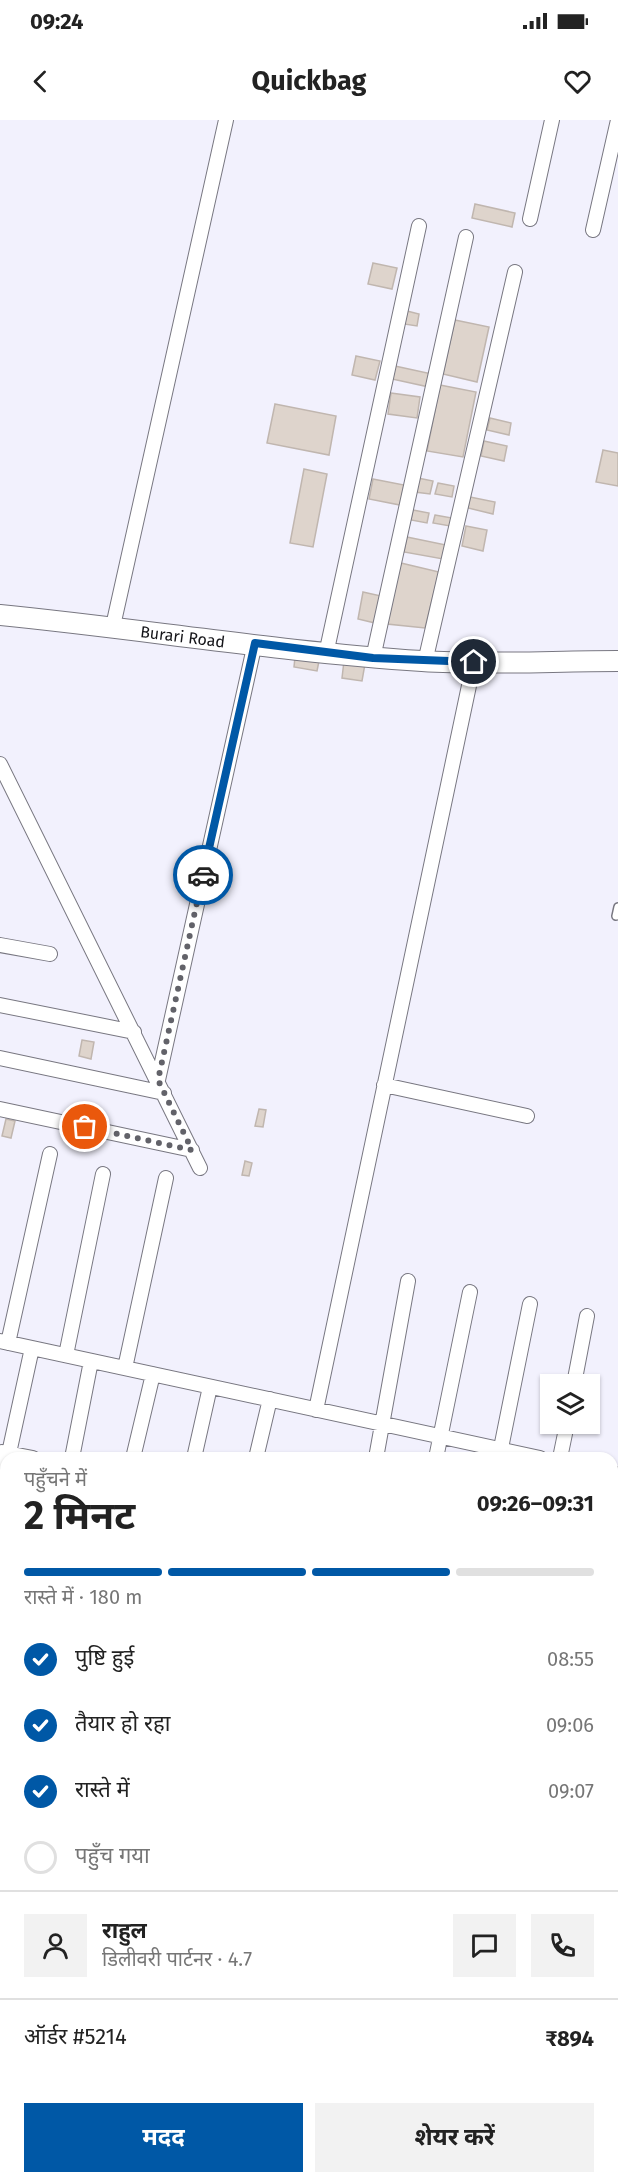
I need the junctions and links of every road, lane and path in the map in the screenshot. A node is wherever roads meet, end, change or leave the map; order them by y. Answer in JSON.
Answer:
{"nodes":[{"id":1,"x":226,"y":120,"type":"edge"},
{"id":2,"x":552,"y":120,"type":"edge"},
{"id":3,"x":618,"y":120,"type":"edge"},
{"id":4,"x":530,"y":219,"type":"dead end"},
{"id":5,"x":418,"y":226,"type":"dead end"},
{"id":6,"x":593,"y":230,"type":"dead end"},
{"id":7,"x":466,"y":237,"type":"dead end"},
{"id":8,"x":515,"y":272,"type":"dead end"},
{"id":9,"x":0,"y":615,"type":"edge"},
{"id":10,"x":113,"y":626,"type":"junction"},
{"id":11,"x":255,"y":643,"type":"junction"},
{"id":12,"x":326,"y":654,"type":"junction"},
{"id":13,"x":373,"y":658,"type":"junction"},
{"id":14,"x":618,"y":661,"type":"edge"},
{"id":15,"x":425,"y":662,"type":"junction"},
{"id":16,"x":474,"y":662,"type":"junction"},
{"id":17,"x":0,"y":764,"type":"edge"},
{"id":18,"x":618,"y":907,"type":"edge"},
{"id":19,"x":616,"y":916,"type":"dead end"},
{"id":20,"x":0,"y":945,"type":"edge"},
{"id":21,"x":50,"y":954,"type":"dead end"},
{"id":22,"x":0,"y":1005,"type":"edge"},
{"id":23,"x":135,"y":1032,"type":"junction"},
{"id":24,"x":0,"y":1058,"type":"edge"},
{"id":25,"x":158,"y":1080,"type":"junction"},
{"id":26,"x":384,"y":1085,"type":"junction"},
{"id":27,"x":164,"y":1093,"type":"junction"},
{"id":28,"x":0,"y":1109,"type":"edge"},
{"id":29,"x":527,"y":1116,"type":"dead end"},
{"id":30,"x":192,"y":1150,"type":"junction"},
{"id":31,"x":50,"y":1154,"type":"dead end"},
{"id":32,"x":200,"y":1168,"type":"dead end"},
{"id":33,"x":104,"y":1174,"type":"dead end"},
{"id":34,"x":166,"y":1178,"type":"dead end"},
{"id":35,"x":408,"y":1281,"type":"dead end"},
{"id":36,"x":470,"y":1292,"type":"dead end"},
{"id":37,"x":530,"y":1304,"type":"dead end"},
{"id":38,"x":587,"y":1316,"type":"dead end"},
{"id":39,"x":4,"y":1342,"type":"edge"},
{"id":40,"x":32,"y":1348,"type":"junction"},
{"id":41,"x":66,"y":1355,"type":"junction"},
{"id":42,"x":91,"y":1361,"type":"junction"},
{"id":43,"x":125,"y":1368,"type":"junction"},
{"id":44,"x":153,"y":1374,"type":"junction"},
{"id":45,"x":576,"y":1374,"type":"edge"},
{"id":46,"x":210,"y":1387,"type":"junction"},
{"id":47,"x":270,"y":1400,"type":"junction"},
{"id":48,"x":316,"y":1410,"type":"junction"},
{"id":49,"x":383,"y":1424,"type":"junction"},
{"id":50,"x":565,"y":1434,"type":"edge"},
{"id":51,"x":441,"y":1436,"type":"junction"},
{"id":52,"x":6,"y":1452,"type":"edge"},
{"id":53,"x":73,"y":1452,"type":"edge"},
{"id":54,"x":134,"y":1452,"type":"edge"},
{"id":55,"x":195,"y":1452,"type":"edge"},
{"id":56,"x":257,"y":1452,"type":"edge"},
{"id":57,"x":377,"y":1452,"type":"edge"},
{"id":58,"x":437,"y":1452,"type":"edge"},
{"id":59,"x":493,"y":1452,"type":"edge"},
{"id":60,"x":500,"y":1452,"type":"edge"},
{"id":61,"x":561,"y":1452,"type":"edge"}],
"edges":[{"from":1,"to":10,"type":"street"},
{"from":2,"to":4,"type":"street"},
{"from":3,"to":6,"type":"street"},
{"from":5,"to":12,"type":"street"},
{"from":7,"to":13,"type":"street"},
{"from":8,"to":15,"type":"street"},
{"from":9,"to":10,"type":"main road","name":"Burari Road"},
{"from":10,"to":11,"type":"main road","name":"Burari Road"},
{"from":11,"to":12,"type":"main road","name":"Burari Road"},
{"from":11,"to":25,"type":"street"},
{"from":12,"to":13,"type":"main road","name":"Burari Road"},
{"from":13,"to":15,"type":"main road","name":"Burari Road"},
{"from":14,"to":16,"type":"main road","name":"Burari Road"},
{"from":15,"to":16,"type":"main road","name":"Burari Road"},
{"from":16,"to":26,"type":"street"},
{"from":17,"to":23,"type":"street"},
{"from":18,"to":19,"type":"lane"},
{"from":20,"to":21,"type":"street"},
{"from":22,"to":23,"type":"street"},
{"from":23,"to":25,"type":"street"},
{"from":24,"to":27,"type":"street"},
{"from":25,"to":27,"type":"street"},
{"from":26,"to":29,"type":"street"},
{"from":26,"to":48,"type":"street"},
{"from":27,"to":30,"type":"street"},
{"from":28,"to":30,"type":"street"},
{"from":30,"to":32,"type":"street"},
{"from":31,"to":39,"type":"street"},
{"from":33,"to":41,"type":"street"},
{"from":34,"to":43,"type":"street"},
{"from":35,"to":49,"type":"street"},
{"from":36,"to":51,"type":"street"},
{"from":37,"to":60,"type":"street"},
{"from":38,"to":45,"type":"street"},
{"from":39,"to":40,"type":"street"},
{"from":40,"to":41,"type":"street"},
{"from":40,"to":52,"type":"street"},
{"from":41,"to":42,"type":"street"},
{"from":42,"to":43,"type":"street"},
{"from":42,"to":53,"type":"street"},
{"from":43,"to":44,"type":"street"},
{"from":44,"to":46,"type":"street"},
{"from":44,"to":54,"type":"street"},
{"from":46,"to":47,"type":"street"},
{"from":46,"to":55,"type":"street"},
{"from":47,"to":48,"type":"street"},
{"from":47,"to":56,"type":"street"},
{"from":48,"to":49,"type":"street"},
{"from":49,"to":51,"type":"street"},
{"from":49,"to":57,"type":"street"},
{"from":50,"to":61,"type":"street"},
{"from":51,"to":58,"type":"street"},
{"from":51,"to":59,"type":"street"}]}
